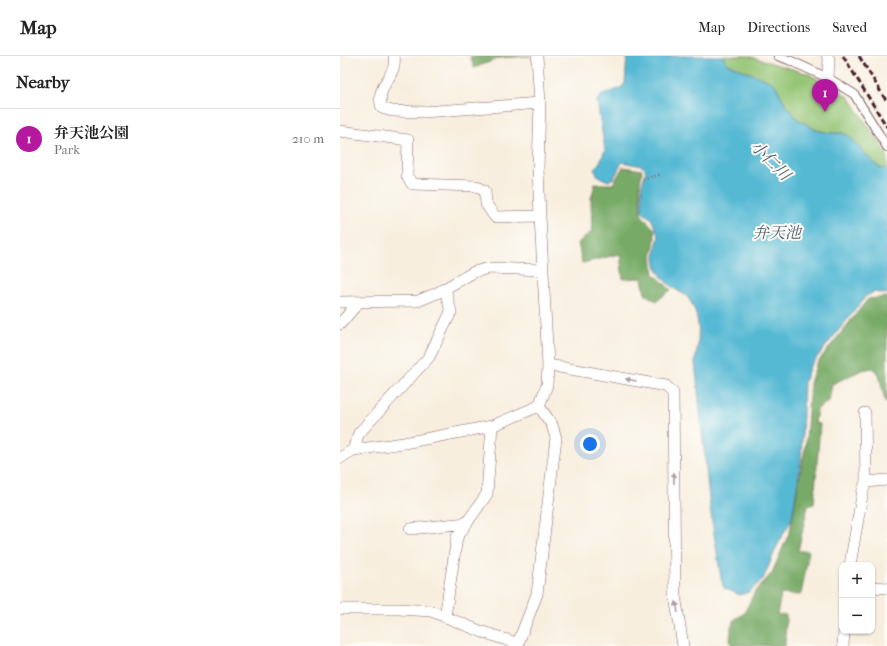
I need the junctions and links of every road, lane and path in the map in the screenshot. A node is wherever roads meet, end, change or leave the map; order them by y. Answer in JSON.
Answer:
{"nodes":[{"id":1,"x":394,"y":56,"type":"edge"},
{"id":2,"x":537,"y":56,"type":"edge"},
{"id":3,"x":778,"y":56,"type":"edge"},
{"id":4,"x":827,"y":56,"type":"edge"},
{"id":5,"x":828,"y":78,"type":"junction"},
{"id":6,"x":540,"y":103,"type":"junction"},
{"id":7,"x":340,"y":131,"type":"edge"},
{"id":8,"x":887,"y":147,"type":"edge"},
{"id":9,"x":661,"y":174,"type":"dead end"},
{"id":10,"x":644,"y":180,"type":"dead end"},
{"id":11,"x":540,"y":216,"type":"junction"},
{"id":12,"x":543,"y":270,"type":"junction"},
{"id":13,"x":445,"y":289,"type":"junction"},
{"id":14,"x":340,"y":302,"type":"edge"},
{"id":15,"x":359,"y":302,"type":"junction"},
{"id":16,"x":340,"y":324,"type":"edge"},
{"id":17,"x":548,"y":365,"type":"junction"},
{"id":18,"x":539,"y":406,"type":"junction"},
{"id":19,"x":865,"y":413,"type":"dead end"},
{"id":20,"x":492,"y":426,"type":"junction"},
{"id":21,"x":353,"y":450,"type":"junction"},
{"id":22,"x":340,"y":458,"type":"edge"},
{"id":23,"x":887,"y":480,"type":"edge"},
{"id":24,"x":866,"y":482,"type":"junction"},
{"id":25,"x":467,"y":523,"type":"junction"},
{"id":26,"x":410,"y":529,"type":"dead end"},
{"id":27,"x":851,"y":562,"type":"edge"},
{"id":28,"x":875,"y":587,"type":"edge"},
{"id":29,"x":887,"y":588,"type":"edge"},
{"id":30,"x":340,"y":609,"type":"edge"},
{"id":31,"x":445,"y":617,"type":"junction"},
{"id":32,"x":844,"y":634,"type":"edge"},
{"id":33,"x":518,"y":645,"type":"edge"},
{"id":34,"x":683,"y":646,"type":"edge"},
{"id":35,"x":843,"y":646,"type":"edge"}],
"edges":[{"from":1,"to":6,"type":"street"},
{"from":2,"to":6,"type":"street"},
{"from":3,"to":5,"type":"street"},
{"from":4,"to":5,"type":"street"},
{"from":5,"to":8,"type":"street"},
{"from":6,"to":11,"type":"street"},
{"from":7,"to":11,"type":"street"},
{"from":9,"to":10,"type":"path"},
{"from":11,"to":12,"type":"street"},
{"from":12,"to":13,"type":"street"},
{"from":12,"to":17,"type":"street"},
{"from":13,"to":15,"type":"street"},
{"from":13,"to":21,"type":"street"},
{"from":14,"to":15,"type":"street"},
{"from":15,"to":16,"type":"street"},
{"from":17,"to":18,"type":"street"},
{"from":34,"to":17,"type":"street","one_way":true},
{"from":18,"to":20,"type":"street"},
{"from":18,"to":33,"type":"street"},
{"from":19,"to":24,"type":"street"},
{"from":20,"to":21,"type":"street"},
{"from":20,"to":25,"type":"street"},
{"from":21,"to":22,"type":"street"},
{"from":23,"to":24,"type":"street"},
{"from":24,"to":27,"type":"street"},
{"from":25,"to":26,"type":"street"},
{"from":25,"to":31,"type":"street"},
{"from":28,"to":29,"type":"street"},
{"from":30,"to":31,"type":"street"},
{"from":31,"to":33,"type":"street"},
{"from":32,"to":35,"type":"street"}]}
